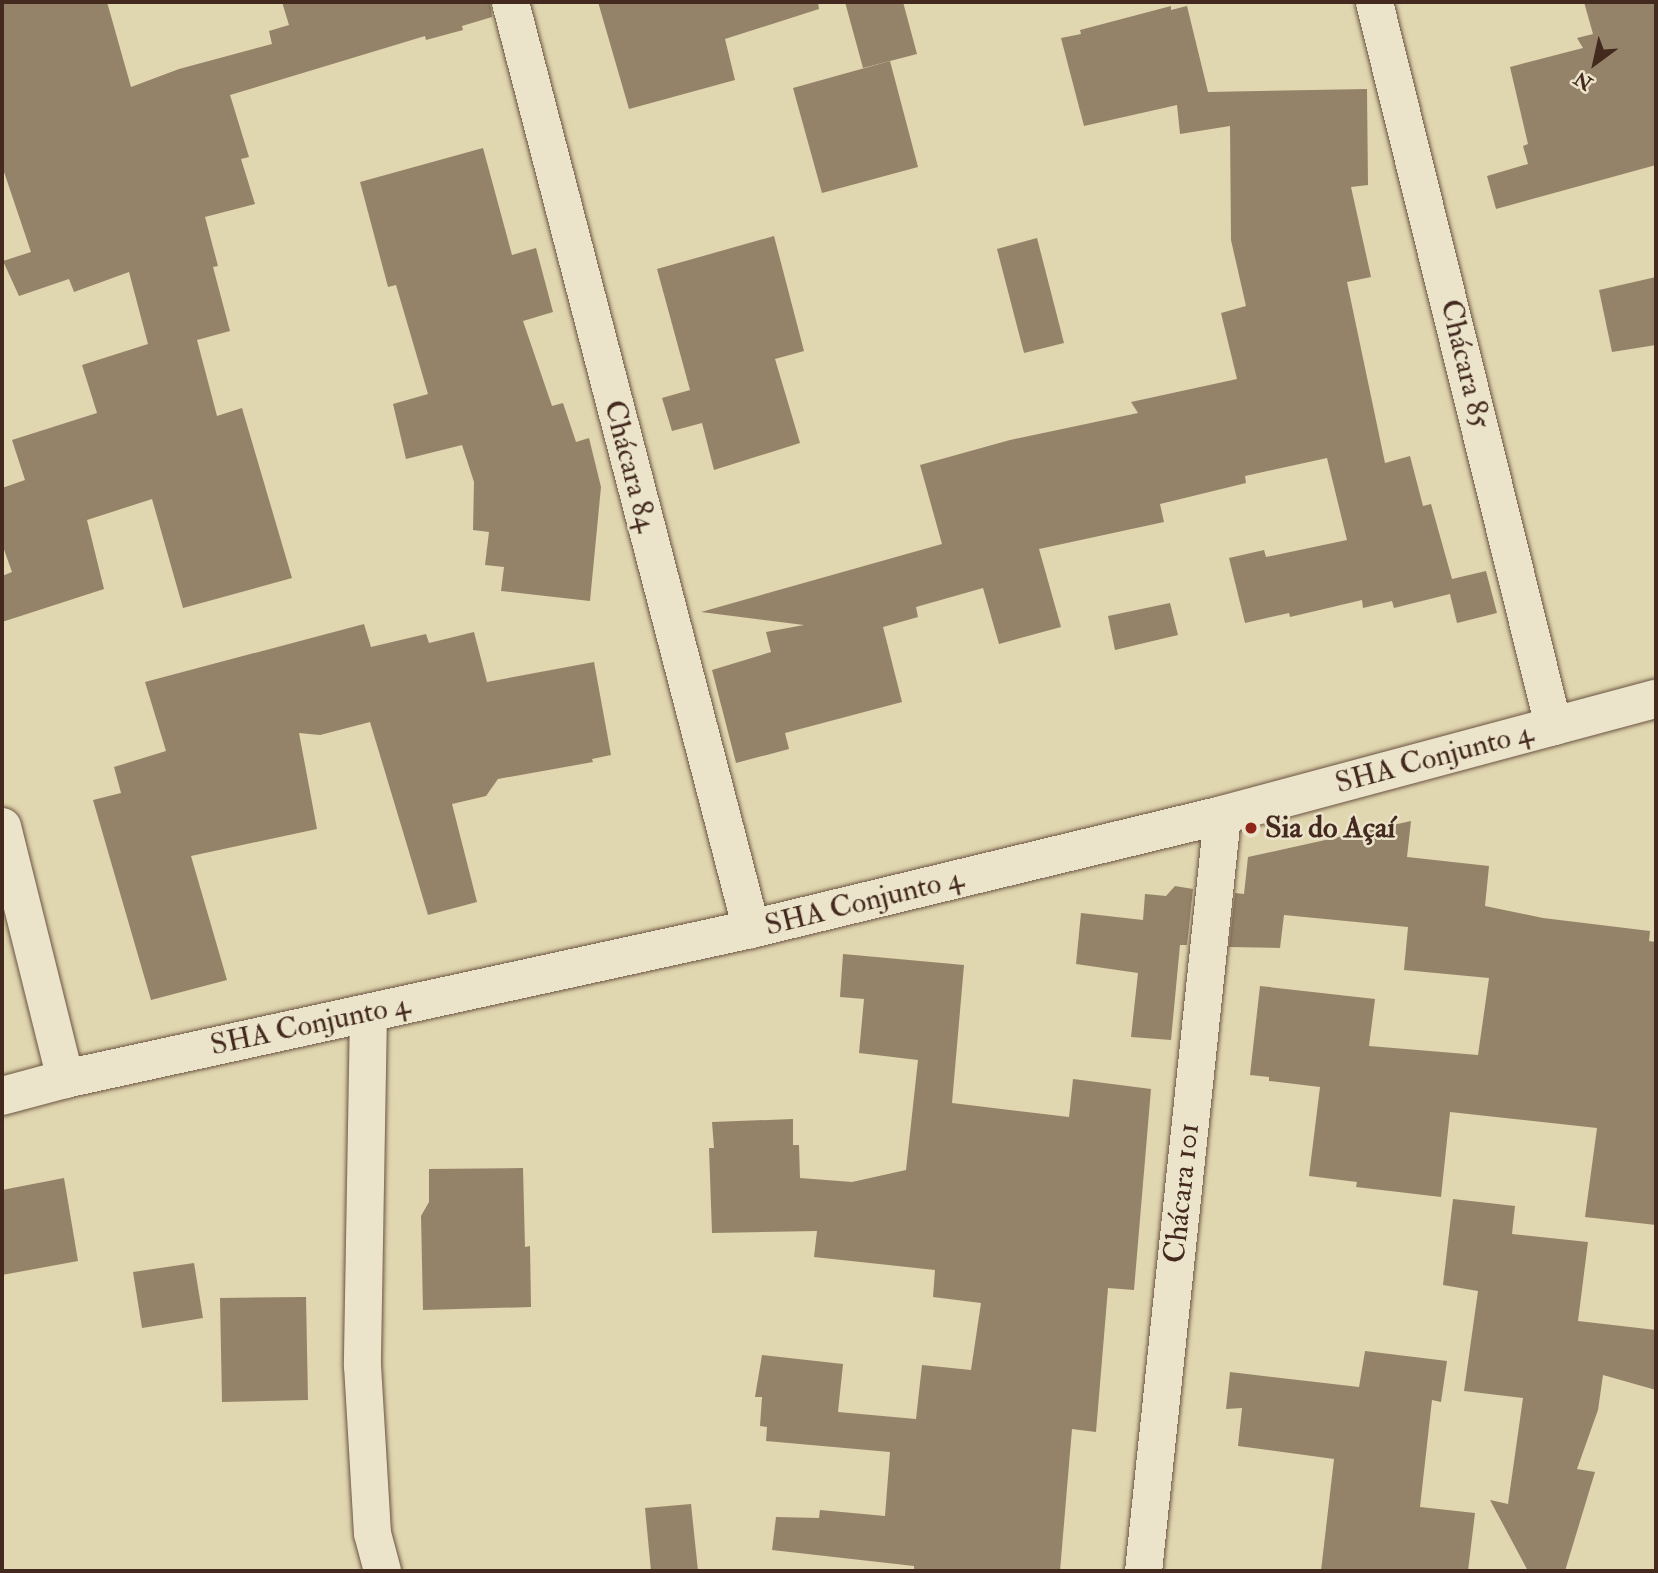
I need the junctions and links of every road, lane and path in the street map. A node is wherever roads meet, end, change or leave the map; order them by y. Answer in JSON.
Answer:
{"nodes":[{"id":1,"x":510,"y":2,"type":"edge"},
{"id":2,"x":1374,"y":2,"type":"edge"},
{"id":3,"x":1656,"y":699,"type":"edge"},
{"id":4,"x":1553,"y":726,"type":"junction"},
{"id":5,"x":1222,"y":815,"type":"junction"},
{"id":6,"x":2,"y":826,"type":"edge"},
{"id":7,"x":751,"y":929,"type":"junction"},
{"id":8,"x":368,"y":1012,"type":"junction"},
{"id":9,"x":65,"y":1079,"type":"junction"},
{"id":10,"x":2,"y":1096,"type":"edge"},
{"id":11,"x":382,"y":1571,"type":"edge"},
{"id":12,"x":1143,"y":1571,"type":"edge"}],
"edges":[{"from":1,"to":7,"type":"street","name":"Chácara 84"},
{"from":2,"to":4,"type":"street","name":"Chácara 85"},
{"from":3,"to":4,"type":"street","name":"SHA Conjunto 4"},
{"from":4,"to":5,"type":"street","name":"SHA Conjunto 4"},
{"from":5,"to":7,"type":"street","name":"SHA Conjunto 4"},
{"from":5,"to":12,"type":"street","name":"Chácara 101"},
{"from":6,"to":9,"type":"street"},
{"from":7,"to":8,"type":"street","name":"SHA Conjunto 4"},
{"from":8,"to":9,"type":"street","name":"SHA Conjunto 4"},
{"from":8,"to":11,"type":"street"},
{"from":9,"to":10,"type":"street","name":"SHA Conjunto 4"}]}
